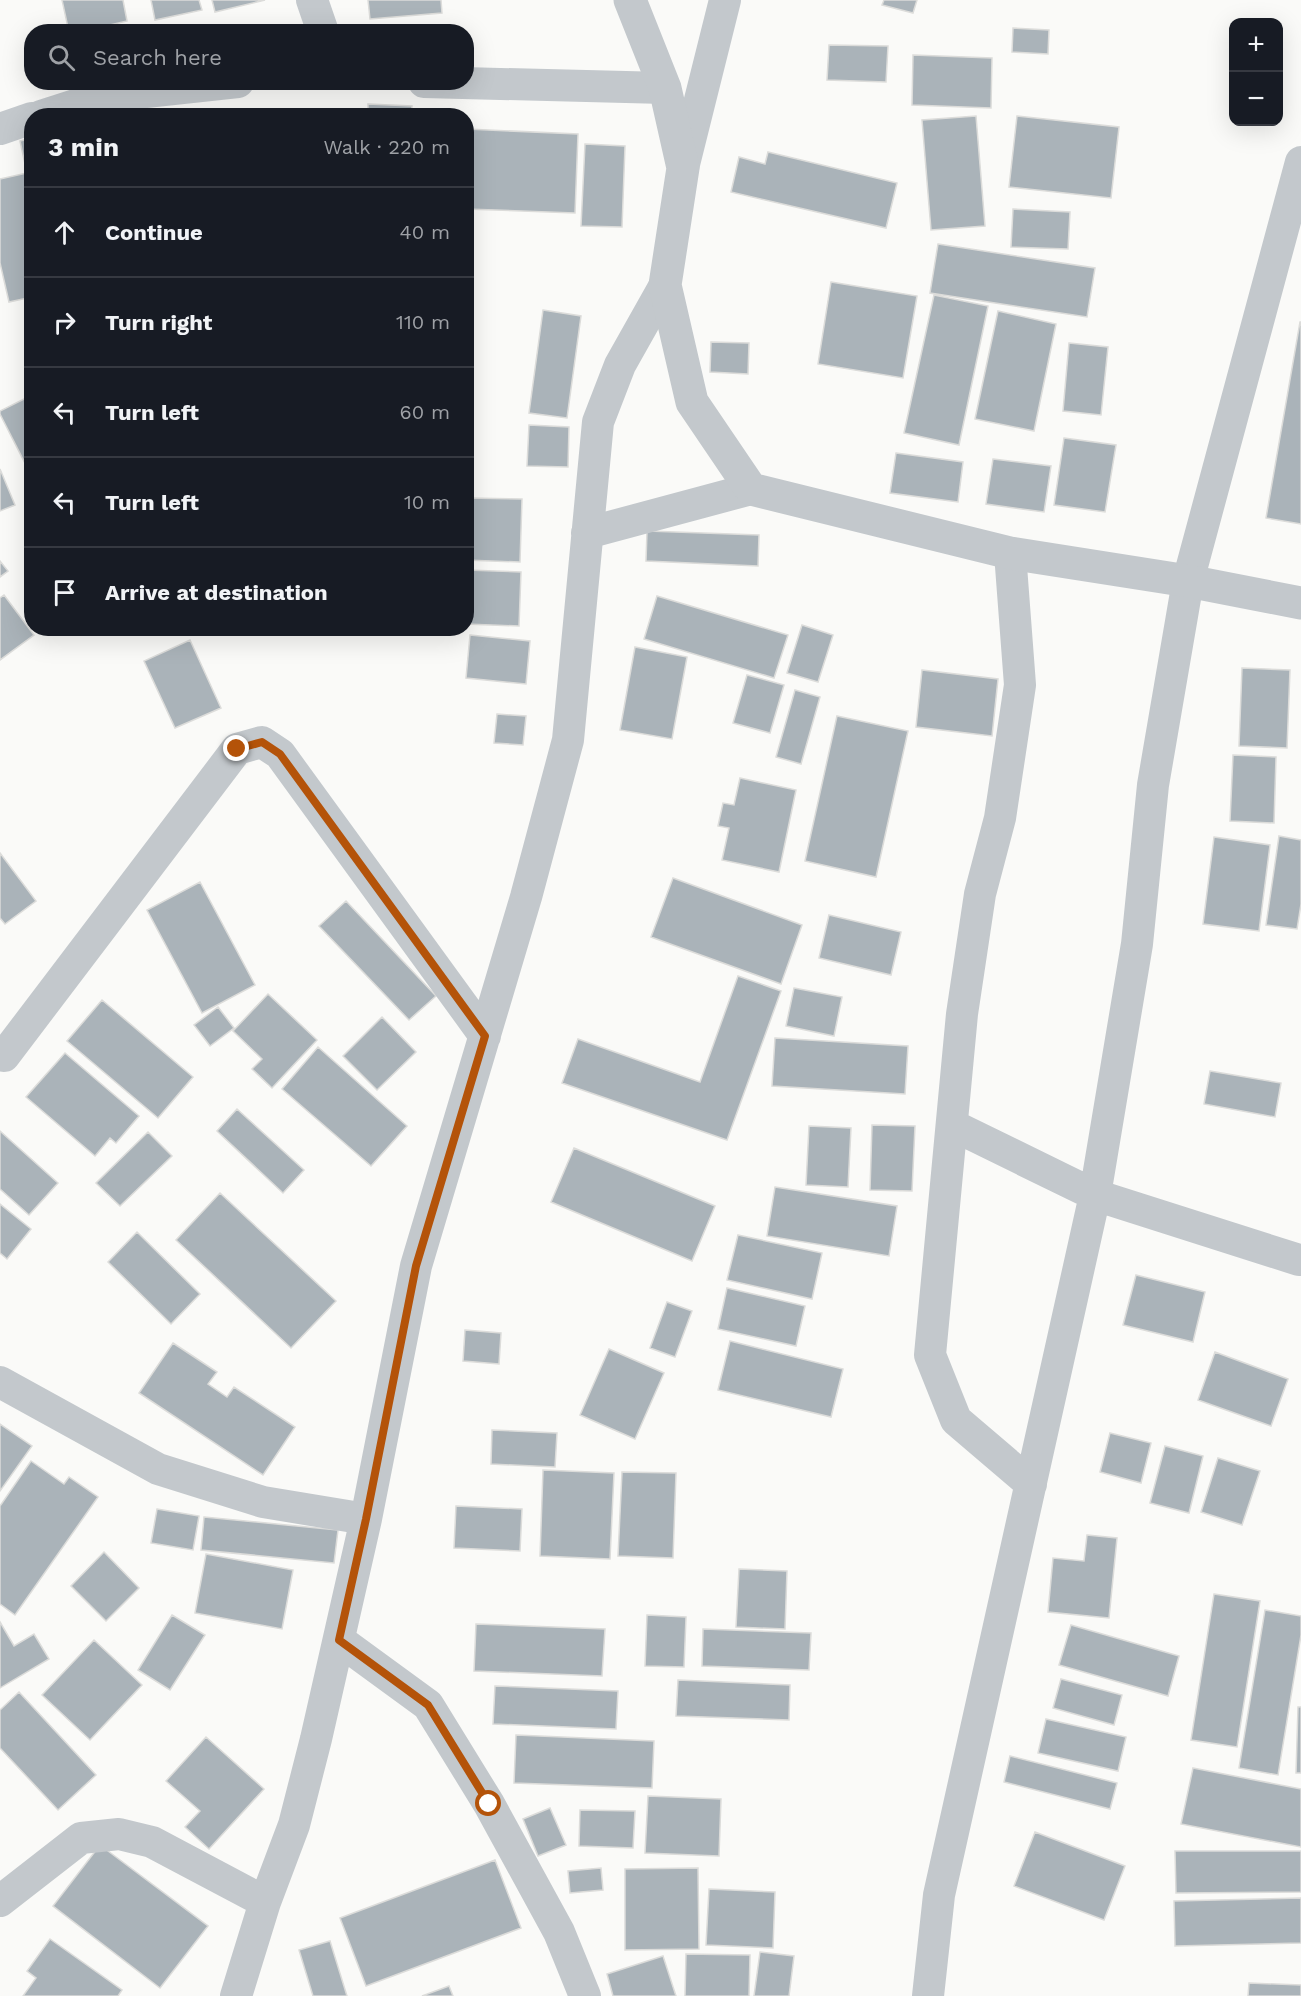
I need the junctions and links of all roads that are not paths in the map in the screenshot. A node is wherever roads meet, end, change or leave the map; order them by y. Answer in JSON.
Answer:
{"nodes":[{"id":1,"x":312,"y":0,"type":"edge"},
{"id":2,"x":630,"y":0,"type":"edge"},
{"id":3,"x":725,"y":0,"type":"edge"},
{"id":4,"x":320,"y":24,"type":"edge"},
{"id":5,"x":474,"y":83,"type":"edge"},
{"id":6,"x":665,"y":88,"type":"junction"},
{"id":7,"x":164,"y":90,"type":"edge"},
{"id":8,"x":66,"y":108,"type":"edge"},
{"id":9,"x":24,"y":121,"type":"edge"},
{"id":10,"x":0,"y":129,"type":"edge"},
{"id":11,"x":1301,"y":162,"type":"edge"},
{"id":12,"x":683,"y":168,"type":"junction"},
{"id":13,"x":665,"y":285,"type":"junction"},
{"id":14,"x":751,"y":489,"type":"junction"},
{"id":15,"x":587,"y":533,"type":"junction"},
{"id":16,"x":1010,"y":553,"type":"junction"},
{"id":17,"x":1188,"y":581,"type":"junction"},
{"id":18,"x":1301,"y":603,"type":"edge"},
{"id":19,"x":485,"y":1036,"type":"junction"},
{"id":20,"x":4,"y":1056,"type":"dead end"},
{"id":21,"x":952,"y":1125,"type":"junction"},
{"id":22,"x":1095,"y":1194,"type":"junction"},
{"id":23,"x":1299,"y":1260,"type":"dead end"},
{"id":24,"x":0,"y":1382,"type":"edge"},
{"id":25,"x":1031,"y":1484,"type":"junction"},
{"id":26,"x":366,"y":1519,"type":"junction"},
{"id":27,"x":339,"y":1640,"type":"junction"},
{"id":28,"x":0,"y":1901,"type":"edge"},
{"id":29,"x":265,"y":1902,"type":"junction"},
{"id":30,"x":236,"y":1996,"type":"edge"},
{"id":31,"x":585,"y":1996,"type":"edge"},
{"id":32,"x":928,"y":1996,"type":"edge"}],
"edges":[{"from":1,"to":4,"type":"street"},
{"from":2,"to":6,"type":"street"},
{"from":3,"to":12,"type":"street"},
{"from":5,"to":6,"type":"street"},
{"from":6,"to":12,"type":"street"},
{"from":7,"to":8,"type":"street"},
{"from":9,"to":10,"type":"street"},
{"from":11,"to":17,"type":"street"},
{"from":12,"to":13,"type":"street"},
{"from":13,"to":14,"type":"street"},
{"from":13,"to":15,"type":"street"},
{"from":14,"to":15,"type":"street"},
{"from":14,"to":16,"type":"street"},
{"from":15,"to":19,"type":"street"},
{"from":16,"to":17,"type":"street"},
{"from":16,"to":21,"type":"street"},
{"from":17,"to":18,"type":"street"},
{"from":17,"to":22,"type":"street"},
{"from":19,"to":20,"type":"street"},
{"from":19,"to":26,"type":"street"},
{"from":21,"to":22,"type":"street"},
{"from":21,"to":25,"type":"street"},
{"from":22,"to":23,"type":"street"},
{"from":22,"to":25,"type":"street"},
{"from":24,"to":26,"type":"street"},
{"from":25,"to":32,"type":"street"},
{"from":26,"to":27,"type":"street"},
{"from":27,"to":29,"type":"street"},
{"from":27,"to":31,"type":"street"},
{"from":28,"to":29,"type":"street"},
{"from":29,"to":30,"type":"street"}]}
